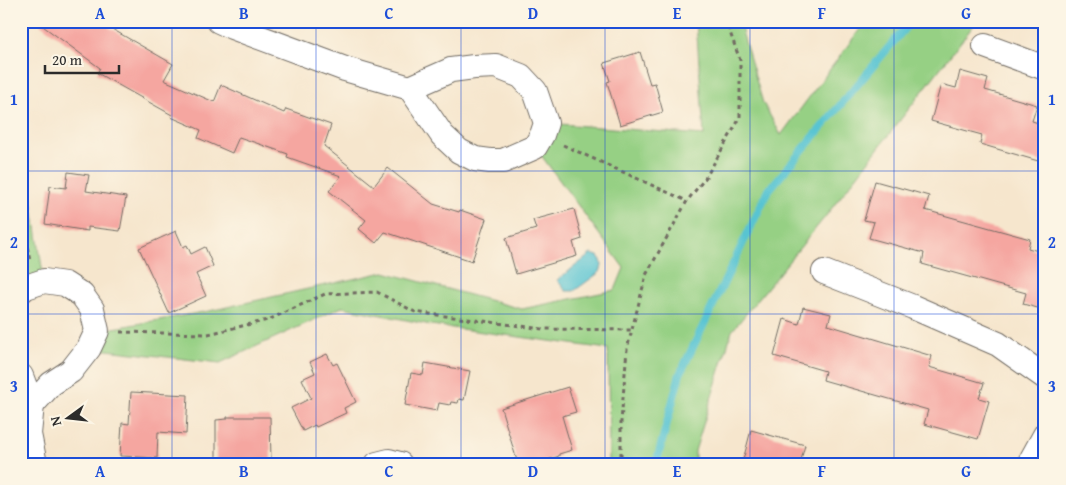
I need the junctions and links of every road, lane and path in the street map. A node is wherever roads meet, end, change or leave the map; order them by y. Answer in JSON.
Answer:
{"nodes":[{"id":1,"x":219,"y":21,"type":"edge"},
{"id":2,"x":721,"y":21,"type":"edge"},
{"id":3,"x":985,"y":46,"type":"dead end"},
{"id":4,"x":1045,"y":68,"type":"edge"},
{"id":5,"x":410,"y":88,"type":"junction"},
{"id":6,"x":542,"y":135,"type":"junction"},
{"id":7,"x":688,"y":201,"type":"junction"},
{"id":8,"x":21,"y":216,"type":"edge"},
{"id":9,"x":824,"y":272,"type":"dead end"},
{"id":10,"x":28,"y":288,"type":"edge"},
{"id":11,"x":96,"y":330,"type":"junction"},
{"id":12,"x":632,"y":330,"type":"junction"},
{"id":13,"x":21,"y":376,"type":"edge"},
{"id":14,"x":1045,"y":377,"type":"edge"},
{"id":15,"x":32,"y":405,"type":"junction"},
{"id":16,"x":1045,"y":435,"type":"edge"},
{"id":17,"x":35,"y":464,"type":"edge"},
{"id":18,"x":377,"y":464,"type":"edge"},
{"id":19,"x":400,"y":464,"type":"edge"},
{"id":20,"x":621,"y":464,"type":"edge"},
{"id":21,"x":1029,"y":464,"type":"edge"}],
"edges":[{"from":1,"to":5,"type":"street"},
{"from":2,"to":7,"type":"path"},
{"from":3,"to":4,"type":"street"},
{"from":5,"to":6,"type":"street"},
{"from":5,"to":6,"type":"street"},
{"from":6,"to":7,"type":"path"},
{"from":7,"to":12,"type":"path"},
{"from":8,"to":10,"type":"path"},
{"from":9,"to":14,"type":"street"},
{"from":10,"to":11,"type":"street"},
{"from":11,"to":12,"type":"path"},
{"from":11,"to":15,"type":"street"},
{"from":12,"to":20,"type":"path"},
{"from":13,"to":15,"type":"street"},
{"from":15,"to":17,"type":"street"},
{"from":16,"to":21,"type":"street"},
{"from":18,"to":19,"type":"street"}]}
